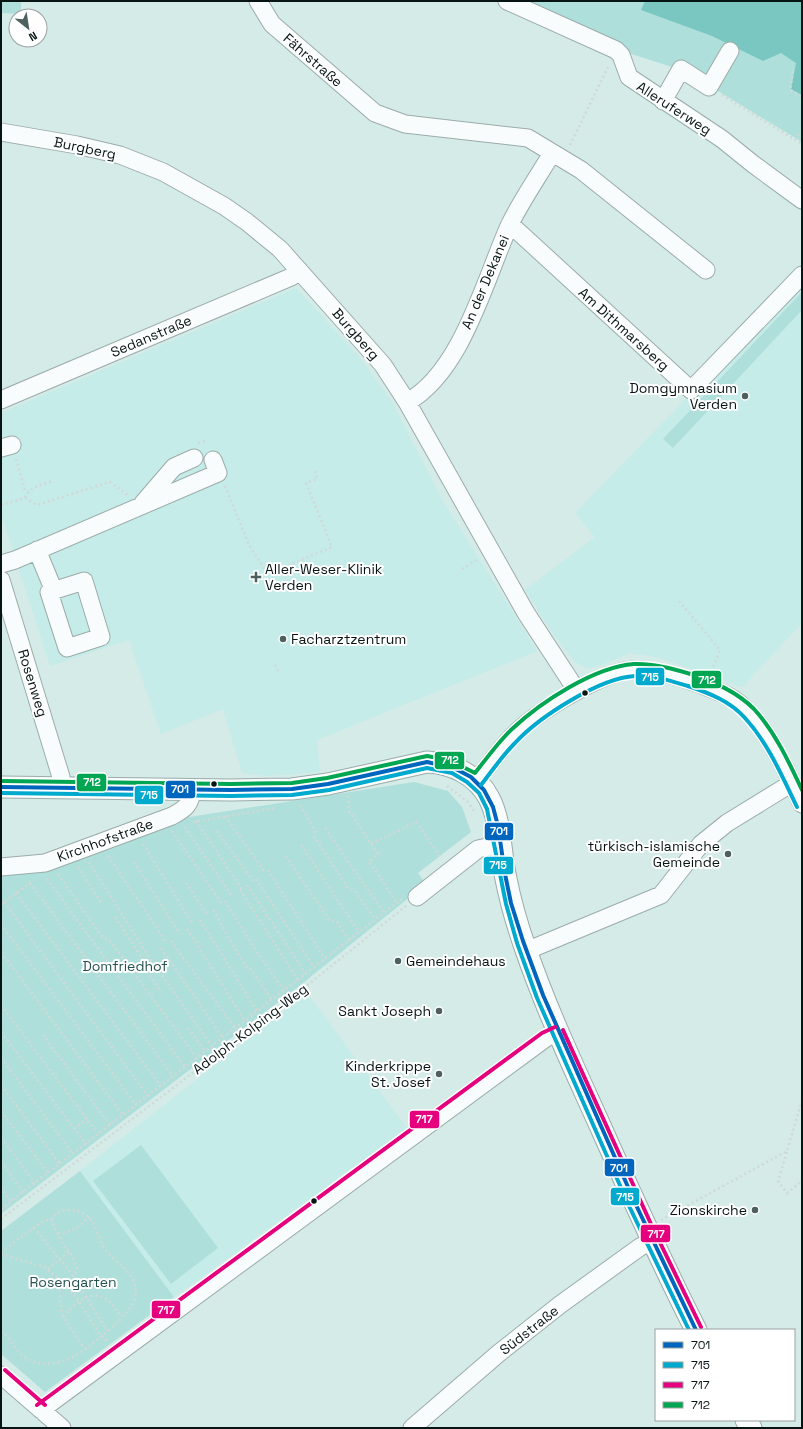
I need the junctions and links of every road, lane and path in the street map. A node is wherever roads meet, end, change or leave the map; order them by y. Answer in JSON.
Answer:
{"nodes":[{"id":1,"x":258,"y":1,"type":"edge"},
{"id":2,"x":506,"y":1,"type":"edge"},
{"id":3,"x":616,"y":50,"type":"junction"},
{"id":4,"x":730,"y":51,"type":"dead end"},
{"id":5,"x":793,"y":71,"type":"dead end"},
{"id":6,"x":709,"y":87,"type":"junction"},
{"id":7,"x":802,"y":97,"type":"edge"},
{"id":8,"x":662,"y":101,"type":"junction"},
{"id":9,"x":802,"y":130,"type":"edge"},
{"id":10,"x":1,"y":132,"type":"edge"},
{"id":11,"x":795,"y":140,"type":"junction"},
{"id":12,"x":802,"y":144,"type":"edge"},
{"id":13,"x":558,"y":156,"type":"junction"},
{"id":14,"x":802,"y":200,"type":"edge"},
{"id":15,"x":510,"y":224,"type":"junction"},
{"id":16,"x":299,"y":270,"type":"junction"},
{"id":17,"x":706,"y":270,"type":"dead end"},
{"id":18,"x":802,"y":275,"type":"edge"},
{"id":19,"x":1,"y":400,"type":"edge"},
{"id":20,"x":407,"y":402,"type":"junction"},
{"id":21,"x":6,"y":447,"type":"edge"},
{"id":22,"x":194,"y":458,"type":"dead end"},
{"id":23,"x":213,"y":460,"type":"dead end"},
{"id":24,"x":315,"y":471,"type":"dead end"},
{"id":25,"x":51,"y":480,"type":"dead end"},
{"id":26,"x":226,"y":489,"type":"dead end"},
{"id":27,"x":28,"y":492,"type":"junction"},
{"id":28,"x":25,"y":498,"type":"junction"},
{"id":29,"x":137,"y":503,"type":"junction"},
{"id":30,"x":1,"y":505,"type":"edge"},
{"id":31,"x":37,"y":550,"type":"junction"},
{"id":32,"x":480,"y":558,"type":"dead end"},
{"id":33,"x":1,"y":564,"type":"edge"},
{"id":34,"x":462,"y":569,"type":"dead end"},
{"id":35,"x":1,"y":580,"type":"edge"},
{"id":36,"x":54,"y":591,"type":"dead end"},
{"id":37,"x":679,"y":601,"type":"dead end"},
{"id":38,"x":276,"y":665,"type":"dead end"},
{"id":39,"x":279,"y":672,"type":"dead end"},
{"id":40,"x":706,"y":686,"type":"junction"},
{"id":41,"x":578,"y":692,"type":"junction"},
{"id":42,"x":476,"y":781,"type":"junction"},
{"id":43,"x":1,"y":787,"type":"edge"},
{"id":44,"x":62,"y":788,"type":"junction"},
{"id":45,"x":192,"y":789,"type":"junction"},
{"id":46,"x":348,"y":792,"type":"dead end"},
{"id":47,"x":798,"y":793,"type":"edge"},
{"id":48,"x":348,"y":797,"type":"junction"},
{"id":49,"x":342,"y":798,"type":"dead end"},
{"id":50,"x":307,"y":803,"type":"dead end"},
{"id":51,"x":300,"y":804,"type":"junction"},
{"id":52,"x":292,"y":806,"type":"dead end"},
{"id":53,"x":277,"y":808,"type":"dead end"},
{"id":54,"x":225,"y":816,"type":"junction"},
{"id":55,"x":196,"y":821,"type":"junction"},
{"id":56,"x":169,"y":826,"type":"dead end"},
{"id":57,"x":325,"y":828,"type":"dead end"},
{"id":58,"x":135,"y":830,"type":"junction"},
{"id":59,"x":217,"y":831,"type":"dead end"},
{"id":60,"x":371,"y":844,"type":"junction"},
{"id":61,"x":501,"y":844,"type":"junction"},
{"id":62,"x":302,"y":845,"type":"dead end"},
{"id":63,"x":105,"y":850,"type":"dead end"},
{"id":64,"x":286,"y":856,"type":"dead end"},
{"id":65,"x":86,"y":857,"type":"dead end"},
{"id":66,"x":74,"y":862,"type":"dead end"},
{"id":67,"x":134,"y":862,"type":"dead end"},
{"id":68,"x":1,"y":867,"type":"edge"},
{"id":69,"x":55,"y":869,"type":"dead end"},
{"id":70,"x":450,"y":871,"type":"junction"},
{"id":71,"x":43,"y":873,"type":"dead end"},
{"id":72,"x":38,"y":877,"type":"dead end"},
{"id":73,"x":256,"y":879,"type":"dead end"},
{"id":74,"x":253,"y":881,"type":"dead end"},
{"id":75,"x":30,"y":883,"type":"junction"},
{"id":76,"x":186,"y":883,"type":"dead end"},
{"id":77,"x":247,"y":885,"type":"dead end"},
{"id":78,"x":16,"y":893,"type":"junction"},
{"id":79,"x":232,"y":896,"type":"dead end"},
{"id":80,"x":412,"y":896,"type":"junction"},
{"id":81,"x":225,"y":901,"type":"dead end"},
{"id":82,"x":2,"y":903,"type":"edge"},
{"id":83,"x":397,"y":903,"type":"junction"},
{"id":84,"x":102,"y":904,"type":"dead end"},
{"id":85,"x":222,"y":904,"type":"dead end"},
{"id":86,"x":213,"y":910,"type":"dead end"},
{"id":87,"x":384,"y":913,"type":"junction"},
{"id":88,"x":207,"y":914,"type":"dead end"},
{"id":89,"x":115,"y":917,"type":"dead end"},
{"id":90,"x":200,"y":920,"type":"dead end"},
{"id":91,"x":376,"y":920,"type":"junction"},
{"id":92,"x":1,"y":924,"type":"edge"},
{"id":93,"x":193,"y":924,"type":"dead end"},
{"id":94,"x":187,"y":929,"type":"dead end"},
{"id":95,"x":359,"y":932,"type":"junction"},
{"id":96,"x":180,"y":934,"type":"dead end"},
{"id":97,"x":171,"y":940,"type":"dead end"},
{"id":98,"x":350,"y":940,"type":"junction"},
{"id":99,"x":167,"y":943,"type":"dead end"},
{"id":100,"x":161,"y":948,"type":"dead end"},
{"id":101,"x":526,"y":951,"type":"junction"},
{"id":102,"x":1,"y":952,"type":"edge"},
{"id":103,"x":325,"y":959,"type":"junction"},
{"id":104,"x":144,"y":961,"type":"dead end"},
{"id":105,"x":140,"y":963,"type":"dead end"},
{"id":106,"x":314,"y":967,"type":"junction"},
{"id":107,"x":306,"y":974,"type":"junction"},
{"id":108,"x":298,"y":980,"type":"junction"},
{"id":109,"x":284,"y":991,"type":"junction"},
{"id":110,"x":161,"y":992,"type":"dead end"},
{"id":111,"x":272,"y":1000,"type":"junction"},
{"id":112,"x":1,"y":1005,"type":"edge"},
{"id":113,"x":257,"y":1011,"type":"junction"},
{"id":114,"x":245,"y":1021,"type":"junction"},
{"id":115,"x":188,"y":1028,"type":"dead end"},
{"id":116,"x":235,"y":1028,"type":"junction"},
{"id":117,"x":1,"y":1032,"type":"edge"},
{"id":118,"x":558,"y":1032,"type":"junction"},
{"id":119,"x":43,"y":1035,"type":"dead end"},
{"id":120,"x":223,"y":1038,"type":"junction"},
{"id":121,"x":212,"y":1046,"type":"junction"},
{"id":122,"x":205,"y":1052,"type":"junction"},
{"id":123,"x":1,"y":1058,"type":"edge"},
{"id":124,"x":197,"y":1058,"type":"junction"},
{"id":125,"x":185,"y":1067,"type":"junction"},
{"id":126,"x":174,"y":1076,"type":"junction"},
{"id":127,"x":1,"y":1085,"type":"edge"},
{"id":128,"x":161,"y":1086,"type":"junction"},
{"id":129,"x":148,"y":1096,"type":"junction"},
{"id":130,"x":802,"y":1100,"type":"edge"},
{"id":131,"x":136,"y":1105,"type":"junction"},
{"id":132,"x":1,"y":1111,"type":"edge"},
{"id":133,"x":123,"y":1115,"type":"junction"},
{"id":134,"x":87,"y":1120,"type":"junction"},
{"id":135,"x":110,"y":1125,"type":"junction"},
{"id":136,"x":74,"y":1129,"type":"junction"},
{"id":137,"x":96,"y":1131,"type":"dead end"},
{"id":138,"x":1,"y":1138,"type":"edge"},
{"id":139,"x":86,"y":1144,"type":"junction"},
{"id":140,"x":787,"y":1151,"type":"junction"},
{"id":141,"x":73,"y":1154,"type":"junction"},
{"id":142,"x":1,"y":1162,"type":"edge"},
{"id":143,"x":60,"y":1164,"type":"junction"},
{"id":144,"x":48,"y":1173,"type":"junction"},
{"id":145,"x":802,"y":1181,"type":"edge"},
{"id":146,"x":35,"y":1183,"type":"junction"},
{"id":147,"x":1,"y":1188,"type":"edge"},
{"id":148,"x":23,"y":1192,"type":"junction"},
{"id":149,"x":12,"y":1202,"type":"junction"},
{"id":150,"x":1,"y":1210,"type":"edge"},
{"id":151,"x":656,"y":1214,"type":"dead end"},
{"id":152,"x":90,"y":1216,"type":"junction"},
{"id":153,"x":1,"y":1218,"type":"edge"},
{"id":154,"x":51,"y":1218,"type":"junction"},
{"id":155,"x":659,"y":1221,"type":"junction"},
{"id":156,"x":34,"y":1228,"type":"junction"},
{"id":157,"x":58,"y":1233,"type":"junction"},
{"id":158,"x":658,"y":1234,"type":"junction"},
{"id":159,"x":69,"y":1251,"type":"junction"},
{"id":160,"x":1,"y":1253,"type":"edge"},
{"id":161,"x":60,"y":1259,"type":"junction"},
{"id":162,"x":48,"y":1269,"type":"junction"},
{"id":163,"x":73,"y":1277,"type":"junction"},
{"id":164,"x":59,"y":1279,"type":"junction"},
{"id":165,"x":86,"y":1297,"type":"junction"},
{"id":166,"x":79,"y":1302,"type":"junction"},
{"id":167,"x":64,"y":1317,"type":"junction"},
{"id":168,"x":121,"y":1317,"type":"junction"},
{"id":169,"x":696,"y":1329,"type":"edge"},
{"id":170,"x":107,"y":1330,"type":"junction"},
{"id":171,"x":1,"y":1332,"type":"edge"},
{"id":172,"x":103,"y":1335,"type":"junction"},
{"id":173,"x":85,"y":1350,"type":"junction"},
{"id":174,"x":117,"y":1354,"type":"junction"},
{"id":175,"x":1,"y":1375,"type":"edge"},
{"id":176,"x":41,"y":1410,"type":"junction"},
{"id":177,"x":62,"y":1428,"type":"edge"},
{"id":178,"x":412,"y":1428,"type":"edge"}],
"edges":[{"from":1,"to":13,"type":"street","name":"Fährstraße"},
{"from":2,"to":3,"type":"street"},
{"from":3,"to":8,"type":"street","name":"Alleruferweg"},
{"from":3,"to":13,"type":"path"},
{"from":4,"to":6,"type":"street"},
{"from":5,"to":7,"type":"path"},
{"from":6,"to":8,"type":"street"},
{"from":6,"to":11,"type":"path"},
{"from":8,"to":14,"type":"street","name":"Alleruferweg"},
{"from":9,"to":11,"type":"path"},
{"from":10,"to":16,"type":"street","name":"Burgberg"},
{"from":11,"to":12,"type":"path"},
{"from":13,"to":15,"type":"street","name":"An der Dekanei"},
{"from":13,"to":17,"type":"street"},
{"from":15,"to":18,"type":"street","name":"Am Dithmarsberg"},
{"from":15,"to":20,"type":"street","name":"An der Dekanei"},
{"from":16,"to":19,"type":"street","name":"Sedanstraße"},
{"from":16,"to":20,"type":"street","name":"Burgberg"},
{"from":20,"to":41,"type":"street","name":"Burgberg"},
{"from":21,"to":27,"type":"path"},
{"from":22,"to":29,"type":"street"},
{"from":23,"to":29,"type":"street"},
{"from":24,"to":26,"type":"path"},
{"from":25,"to":27,"type":"path"},
{"from":27,"to":28,"type":"path"},
{"from":28,"to":29,"type":"path"},
{"from":28,"to":30,"type":"path"},
{"from":29,"to":31,"type":"street"},
{"from":31,"to":33,"type":"street"},
{"from":31,"to":36,"type":"street"},
{"from":32,"to":34,"type":"path"},
{"from":35,"to":44,"type":"street","name":"Rosenweg"},
{"from":37,"to":40,"type":"path"},
{"from":38,"to":39,"type":"path"},
{"from":40,"to":41,"type":"street"},
{"from":40,"to":47,"type":"street"},
{"from":41,"to":42,"type":"street"},
{"from":42,"to":45,"type":"main road"},
{"from":42,"to":61,"type":"main road"},
{"from":43,"to":44,"type":"main road"},
{"from":44,"to":45,"type":"main road"},
{"from":45,"to":58,"type":"street","name":"Kirchhofstraße"},
{"from":46,"to":48,"type":"path"},
{"from":47,"to":101,"type":"street"},
{"from":48,"to":49,"type":"path"},
{"from":48,"to":60,"type":"path"},
{"from":50,"to":51,"type":"path"},
{"from":51,"to":52,"type":"path"},
{"from":51,"to":91,"type":"path"},
{"from":53,"to":54,"type":"path"},
{"from":54,"to":55,"type":"path"},
{"from":54,"to":103,"type":"path"},
{"from":55,"to":79,"type":"path"},
{"from":55,"to":108,"type":"path"},
{"from":56,"to":85,"type":"path"},
{"from":57,"to":87,"type":"path"},
{"from":58,"to":68,"type":"street","name":"Kirchhofstraße"},
{"from":58,"to":93,"type":"path"},
{"from":59,"to":74,"type":"path"},
{"from":60,"to":70,"type":"path"},
{"from":60,"to":83,"type":"path"},
{"from":61,"to":70,"type":"street"},
{"from":61,"to":101,"type":"main road"},
{"from":62,"to":95,"type":"path"},
{"from":63,"to":99,"type":"path"},
{"from":64,"to":98,"type":"path"},
{"from":65,"to":121,"type":"path"},
{"from":66,"to":84,"type":"path"},
{"from":67,"to":96,"type":"path"},
{"from":69,"to":124,"type":"path"},
{"from":70,"to":80,"type":"street"},
{"from":71,"to":125,"type":"path"},
{"from":72,"to":75,"type":"path"},
{"from":73,"to":106,"type":"path"},
{"from":75,"to":78,"type":"path"},
{"from":75,"to":126,"type":"path"},
{"from":76,"to":88,"type":"path"},
{"from":77,"to":107,"type":"path"},
{"from":78,"to":82,"type":"path"},
{"from":78,"to":128,"type":"path"},
{"from":80,"to":83,"type":"path"},
{"from":80,"to":153,"type":"path","name":"Adolph-Kolping-Weg"},
{"from":81,"to":109,"type":"path"},
{"from":82,"to":129,"type":"path"},
{"from":83,"to":87,"type":"path"},
{"from":86,"to":111,"type":"path"},
{"from":87,"to":91,"type":"path"},
{"from":89,"to":104,"type":"path"},
{"from":90,"to":113,"type":"path"},
{"from":91,"to":95,"type":"path"},
{"from":92,"to":131,"type":"path"},
{"from":94,"to":114,"type":"path"},
{"from":95,"to":98,"type":"path"},
{"from":97,"to":116,"type":"path"},
{"from":98,"to":103,"type":"path"},
{"from":100,"to":120,"type":"path"},
{"from":101,"to":118,"type":"main road"},
{"from":102,"to":133,"type":"path"},
{"from":103,"to":106,"type":"path"},
{"from":105,"to":110,"type":"path"},
{"from":106,"to":107,"type":"path"},
{"from":107,"to":108,"type":"path"},
{"from":108,"to":109,"type":"path"},
{"from":109,"to":111,"type":"path"},
{"from":111,"to":113,"type":"path"},
{"from":112,"to":134,"type":"path"},
{"from":113,"to":114,"type":"path"},
{"from":114,"to":116,"type":"path"},
{"from":115,"to":122,"type":"path"},
{"from":116,"to":120,"type":"path"},
{"from":117,"to":136,"type":"path"},
{"from":118,"to":158,"type":"main road"},
{"from":118,"to":174,"type":"street"},
{"from":119,"to":135,"type":"path"},
{"from":120,"to":121,"type":"path"},
{"from":121,"to":122,"type":"path"},
{"from":122,"to":124,"type":"path"},
{"from":123,"to":141,"type":"path"},
{"from":124,"to":125,"type":"path"},
{"from":125,"to":126,"type":"path"},
{"from":126,"to":128,"type":"path"},
{"from":127,"to":143,"type":"path"},
{"from":128,"to":129,"type":"path"},
{"from":129,"to":131,"type":"path"},
{"from":130,"to":140,"type":"path"},
{"from":131,"to":133,"type":"path"},
{"from":132,"to":144,"type":"path"},
{"from":133,"to":135,"type":"path"},
{"from":134,"to":136,"type":"path"},
{"from":134,"to":137,"type":"path"},
{"from":135,"to":139,"type":"path"},
{"from":136,"to":139,"type":"path"},
{"from":138,"to":146,"type":"path"},
{"from":139,"to":141,"type":"path"},
{"from":140,"to":145,"type":"path"},
{"from":140,"to":155,"type":"path"},
{"from":141,"to":143,"type":"path"},
{"from":142,"to":148,"type":"path"},
{"from":143,"to":144,"type":"path"},
{"from":144,"to":146,"type":"path"},
{"from":146,"to":148,"type":"path"},
{"from":147,"to":149,"type":"path"},
{"from":148,"to":149,"type":"path"},
{"from":149,"to":150,"type":"path"},
{"from":151,"to":155,"type":"path"},
{"from":152,"to":154,"type":"path"},
{"from":152,"to":157,"type":"path"},
{"from":152,"to":168,"type":"path"},
{"from":154,"to":156,"type":"path"},
{"from":154,"to":157,"type":"path"},
{"from":155,"to":158,"type":"path"},
{"from":156,"to":160,"type":"path"},
{"from":156,"to":161,"type":"path"},
{"from":157,"to":159,"type":"path"},
{"from":158,"to":169,"type":"main road"},
{"from":158,"to":178,"type":"street","name":"Südstraße"},
{"from":159,"to":161,"type":"path"},
{"from":159,"to":163,"type":"path"},
{"from":160,"to":162,"type":"path"},
{"from":161,"to":162,"type":"path"},
{"from":161,"to":163,"type":"path"},
{"from":162,"to":164,"type":"path"},
{"from":163,"to":165,"type":"path"},
{"from":164,"to":166,"type":"path"},
{"from":164,"to":167,"type":"path"},
{"from":165,"to":166,"type":"path"},
{"from":165,"to":168,"type":"path"},
{"from":165,"to":170,"type":"path"},
{"from":166,"to":167,"type":"path"},
{"from":166,"to":172,"type":"path"},
{"from":167,"to":173,"type":"path"},
{"from":168,"to":170,"type":"path"},
{"from":170,"to":172,"type":"path"},
{"from":171,"to":173,"type":"path"},
{"from":172,"to":173,"type":"path"},
{"from":172,"to":174,"type":"path"},
{"from":174,"to":176,"type":"street"},
{"from":175,"to":176,"type":"street"},
{"from":176,"to":177,"type":"street"}]}
